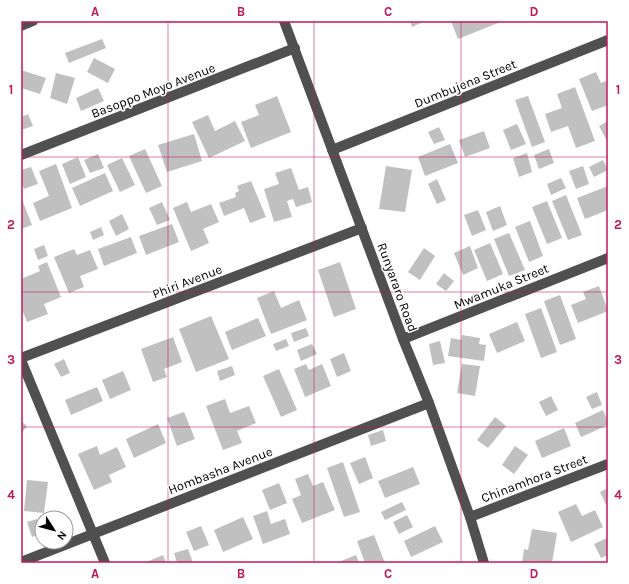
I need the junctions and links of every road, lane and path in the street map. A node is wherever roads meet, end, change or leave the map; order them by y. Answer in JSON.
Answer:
{"nodes":[{"id":1,"x":33,"y":21,"type":"edge"},
{"id":2,"x":284,"y":21,"type":"edge"},
{"id":3,"x":21,"y":26,"type":"edge"},
{"id":4,"x":608,"y":40,"type":"edge"},
{"id":5,"x":295,"y":48,"type":"junction"},
{"id":6,"x":332,"y":150,"type":"junction"},
{"id":7,"x":21,"y":155,"type":"edge"},
{"id":8,"x":362,"y":228,"type":"junction"},
{"id":9,"x":608,"y":258,"type":"edge"},
{"id":10,"x":403,"y":339,"type":"junction"},
{"id":11,"x":21,"y":359,"type":"edge"},
{"id":12,"x":429,"y":403,"type":"junction"},
{"id":13,"x":608,"y":464,"type":"edge"},
{"id":14,"x":470,"y":517,"type":"junction"},
{"id":15,"x":92,"y":533,"type":"junction"},
{"id":16,"x":21,"y":562,"type":"edge"},
{"id":17,"x":105,"y":563,"type":"edge"},
{"id":18,"x":484,"y":563,"type":"edge"}],
"edges":[{"from":1,"to":3,"type":"street"},
{"from":2,"to":5,"type":"street","name":"Runyararo Road"},
{"from":4,"to":6,"type":"street","name":"Dumbujena Street"},
{"from":5,"to":6,"type":"street","name":"Runyararo Road"},
{"from":5,"to":7,"type":"street","name":"Basoppo Moyo Avenue"},
{"from":6,"to":8,"type":"street","name":"Runyararo Road"},
{"from":8,"to":10,"type":"street","name":"Runyararo Road"},
{"from":8,"to":11,"type":"street","name":"Phiri Avenue"},
{"from":9,"to":10,"type":"street","name":"Mwamuka Street"},
{"from":10,"to":12,"type":"street","name":"Runyararo Road"},
{"from":11,"to":15,"type":"street"},
{"from":12,"to":14,"type":"street","name":"Runyararo Road"},
{"from":12,"to":15,"type":"street","name":"Hombasha Avenue"},
{"from":13,"to":14,"type":"street","name":"Chinamhora Street"},
{"from":14,"to":18,"type":"street","name":"Runyararo Road"},
{"from":15,"to":16,"type":"street","name":"Hombasha Avenue"},
{"from":15,"to":17,"type":"street"}]}
